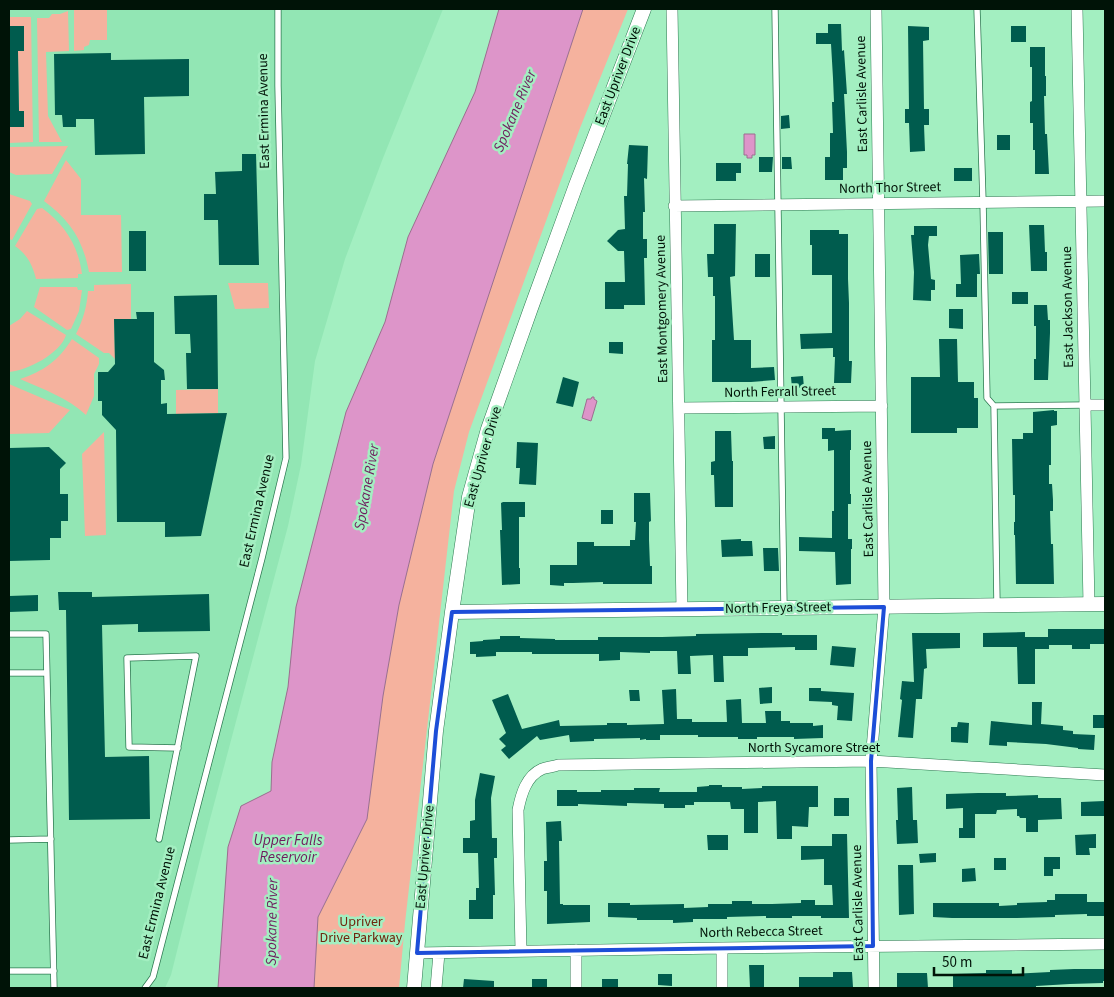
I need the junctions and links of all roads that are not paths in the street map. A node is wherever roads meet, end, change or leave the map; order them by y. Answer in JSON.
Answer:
{"nodes":[{"id":1,"x":278,"y":9,"type":"edge"},
{"id":2,"x":644,"y":9,"type":"edge"},
{"id":3,"x":672,"y":9,"type":"edge"},
{"id":4,"x":775,"y":9,"type":"edge"},
{"id":5,"x":876,"y":9,"type":"edge"},
{"id":6,"x":977,"y":9,"type":"edge"},
{"id":7,"x":1077,"y":9,"type":"edge"},
{"id":8,"x":1105,"y":201,"type":"edge"},
{"id":9,"x":983,"y":202,"type":"junction"},
{"id":10,"x":1081,"y":202,"type":"junction"},
{"id":11,"x":879,"y":203,"type":"junction"},
{"id":12,"x":778,"y":204,"type":"junction"},
{"id":13,"x":674,"y":206,"type":"junction"},
{"id":14,"x":1105,"y":404,"type":"edge"},
{"id":15,"x":1084,"y":405,"type":"junction"},
{"id":16,"x":882,"y":406,"type":"junction"},
{"id":17,"x":994,"y":406,"type":"junction"},
{"id":18,"x":782,"y":407,"type":"junction"},
{"id":19,"x":679,"y":408,"type":"junction"},
{"id":20,"x":1089,"y":604,"type":"junction"},
{"id":21,"x":1105,"y":604,"type":"edge"},
{"id":22,"x":997,"y":606,"type":"junction"},
{"id":23,"x":884,"y":607,"type":"junction"},
{"id":24,"x":784,"y":608,"type":"junction"},
{"id":25,"x":682,"y":610,"type":"junction"},
{"id":26,"x":452,"y":612,"type":"junction"},
{"id":27,"x":9,"y":634,"type":"edge"},
{"id":28,"x":9,"y":673,"type":"edge"},
{"id":29,"x":46,"y":673,"type":"junction"},
{"id":30,"x":178,"y":748,"type":"junction"},
{"id":31,"x":871,"y":762,"type":"junction"},
{"id":32,"x":1105,"y":775,"type":"edge"},
{"id":33,"x":50,"y":839,"type":"junction"},
{"id":34,"x":159,"y":839,"type":"dead end"},
{"id":35,"x":9,"y":840,"type":"edge"},
{"id":36,"x":1105,"y":944,"type":"edge"},
{"id":37,"x":873,"y":946,"type":"junction"},
{"id":38,"x":722,"y":948,"type":"junction"},
{"id":39,"x":576,"y":950,"type":"junction"},
{"id":40,"x":521,"y":951,"type":"junction"},
{"id":41,"x":439,"y":952,"type":"junction"},
{"id":42,"x":417,"y":953,"type":"junction"},
{"id":43,"x":9,"y":971,"type":"edge"},
{"id":44,"x":54,"y":971,"type":"junction"},
{"id":45,"x":54,"y":988,"type":"edge"},
{"id":46,"x":146,"y":988,"type":"edge"},
{"id":47,"x":414,"y":988,"type":"edge"},
{"id":48,"x":436,"y":988,"type":"edge"},
{"id":49,"x":576,"y":988,"type":"edge"},
{"id":50,"x":722,"y":988,"type":"edge"},
{"id":51,"x":874,"y":988,"type":"edge"}],
"edges":[{"from":1,"to":46,"type":"lane","name":"East Ermina Avenue"},
{"from":2,"to":26,"type":"street","name":"East Upriver Drive"},
{"from":3,"to":13,"type":"street","name":"East Montgomery Avenue"},
{"from":4,"to":12,"type":"lane"},
{"from":5,"to":11,"type":"street","name":"East Carlisle Avenue"},
{"from":6,"to":9,"type":"lane"},
{"from":7,"to":10,"type":"street","name":"East Jackson Avenue"},
{"from":8,"to":10,"type":"street","name":"North Thor Street"},
{"from":9,"to":10,"type":"street","name":"North Thor Street"},
{"from":9,"to":11,"type":"street","name":"North Thor Street"},
{"from":9,"to":17,"type":"lane"},
{"from":10,"to":15,"type":"street","name":"East Jackson Avenue"},
{"from":11,"to":12,"type":"street","name":"North Thor Street"},
{"from":11,"to":16,"type":"street","name":"East Carlisle Avenue"},
{"from":12,"to":13,"type":"street","name":"North Thor Street"},
{"from":12,"to":18,"type":"lane"},
{"from":13,"to":19,"type":"street","name":"East Montgomery Avenue"},
{"from":14,"to":15,"type":"street"},
{"from":15,"to":17,"type":"lane"},
{"from":15,"to":20,"type":"street","name":"East Jackson Avenue"},
{"from":16,"to":18,"type":"street","name":"North Ferrall Street"},
{"from":16,"to":23,"type":"street","name":"East Carlisle Avenue"},
{"from":17,"to":22,"type":"lane"},
{"from":18,"to":19,"type":"street","name":"North Ferrall Street"},
{"from":18,"to":24,"type":"lane"},
{"from":19,"to":25,"type":"street","name":"East Montgomery Avenue"},
{"from":20,"to":21,"type":"street","name":"North Freya Street"},
{"from":20,"to":22,"type":"street","name":"North Freya Street"},
{"from":22,"to":23,"type":"street","name":"North Freya Street"},
{"from":23,"to":24,"type":"street","name":"North Freya Street"},
{"from":23,"to":31,"type":"street","name":"East Carlisle Avenue"},
{"from":24,"to":25,"type":"street","name":"North Freya Street"},
{"from":25,"to":26,"type":"street","name":"North Freya Street"},
{"from":26,"to":42,"type":"street","name":"East Upriver Drive"},
{"from":27,"to":29,"type":"lane"},
{"from":28,"to":29,"type":"lane"},
{"from":29,"to":33,"type":"lane"},
{"from":30,"to":30,"type":"lane"},
{"from":30,"to":34,"type":"lane"},
{"from":31,"to":32,"type":"street","name":"North Sycamore Street"},
{"from":31,"to":37,"type":"street","name":"East Carlisle Avenue"},
{"from":31,"to":40,"type":"street","name":"North Sycamore Street"},
{"from":33,"to":35,"type":"lane"},
{"from":33,"to":44,"type":"lane"},
{"from":36,"to":37,"type":"street","name":"North Rebecca Street"},
{"from":37,"to":38,"type":"street","name":"North Rebecca Street"},
{"from":37,"to":51,"type":"street","name":"East Carlisle Avenue"},
{"from":38,"to":39,"type":"street","name":"North Rebecca Street"},
{"from":38,"to":50,"type":"street"},
{"from":39,"to":40,"type":"street","name":"North Rebecca Street"},
{"from":39,"to":49,"type":"street"},
{"from":40,"to":41,"type":"street","name":"North Rebecca Street"},
{"from":41,"to":42,"type":"street","name":"North Rebecca Street"},
{"from":41,"to":48,"type":"street"},
{"from":42,"to":47,"type":"street","name":"East Upriver Drive"},
{"from":43,"to":44,"type":"lane"},
{"from":44,"to":45,"type":"lane"}]}
